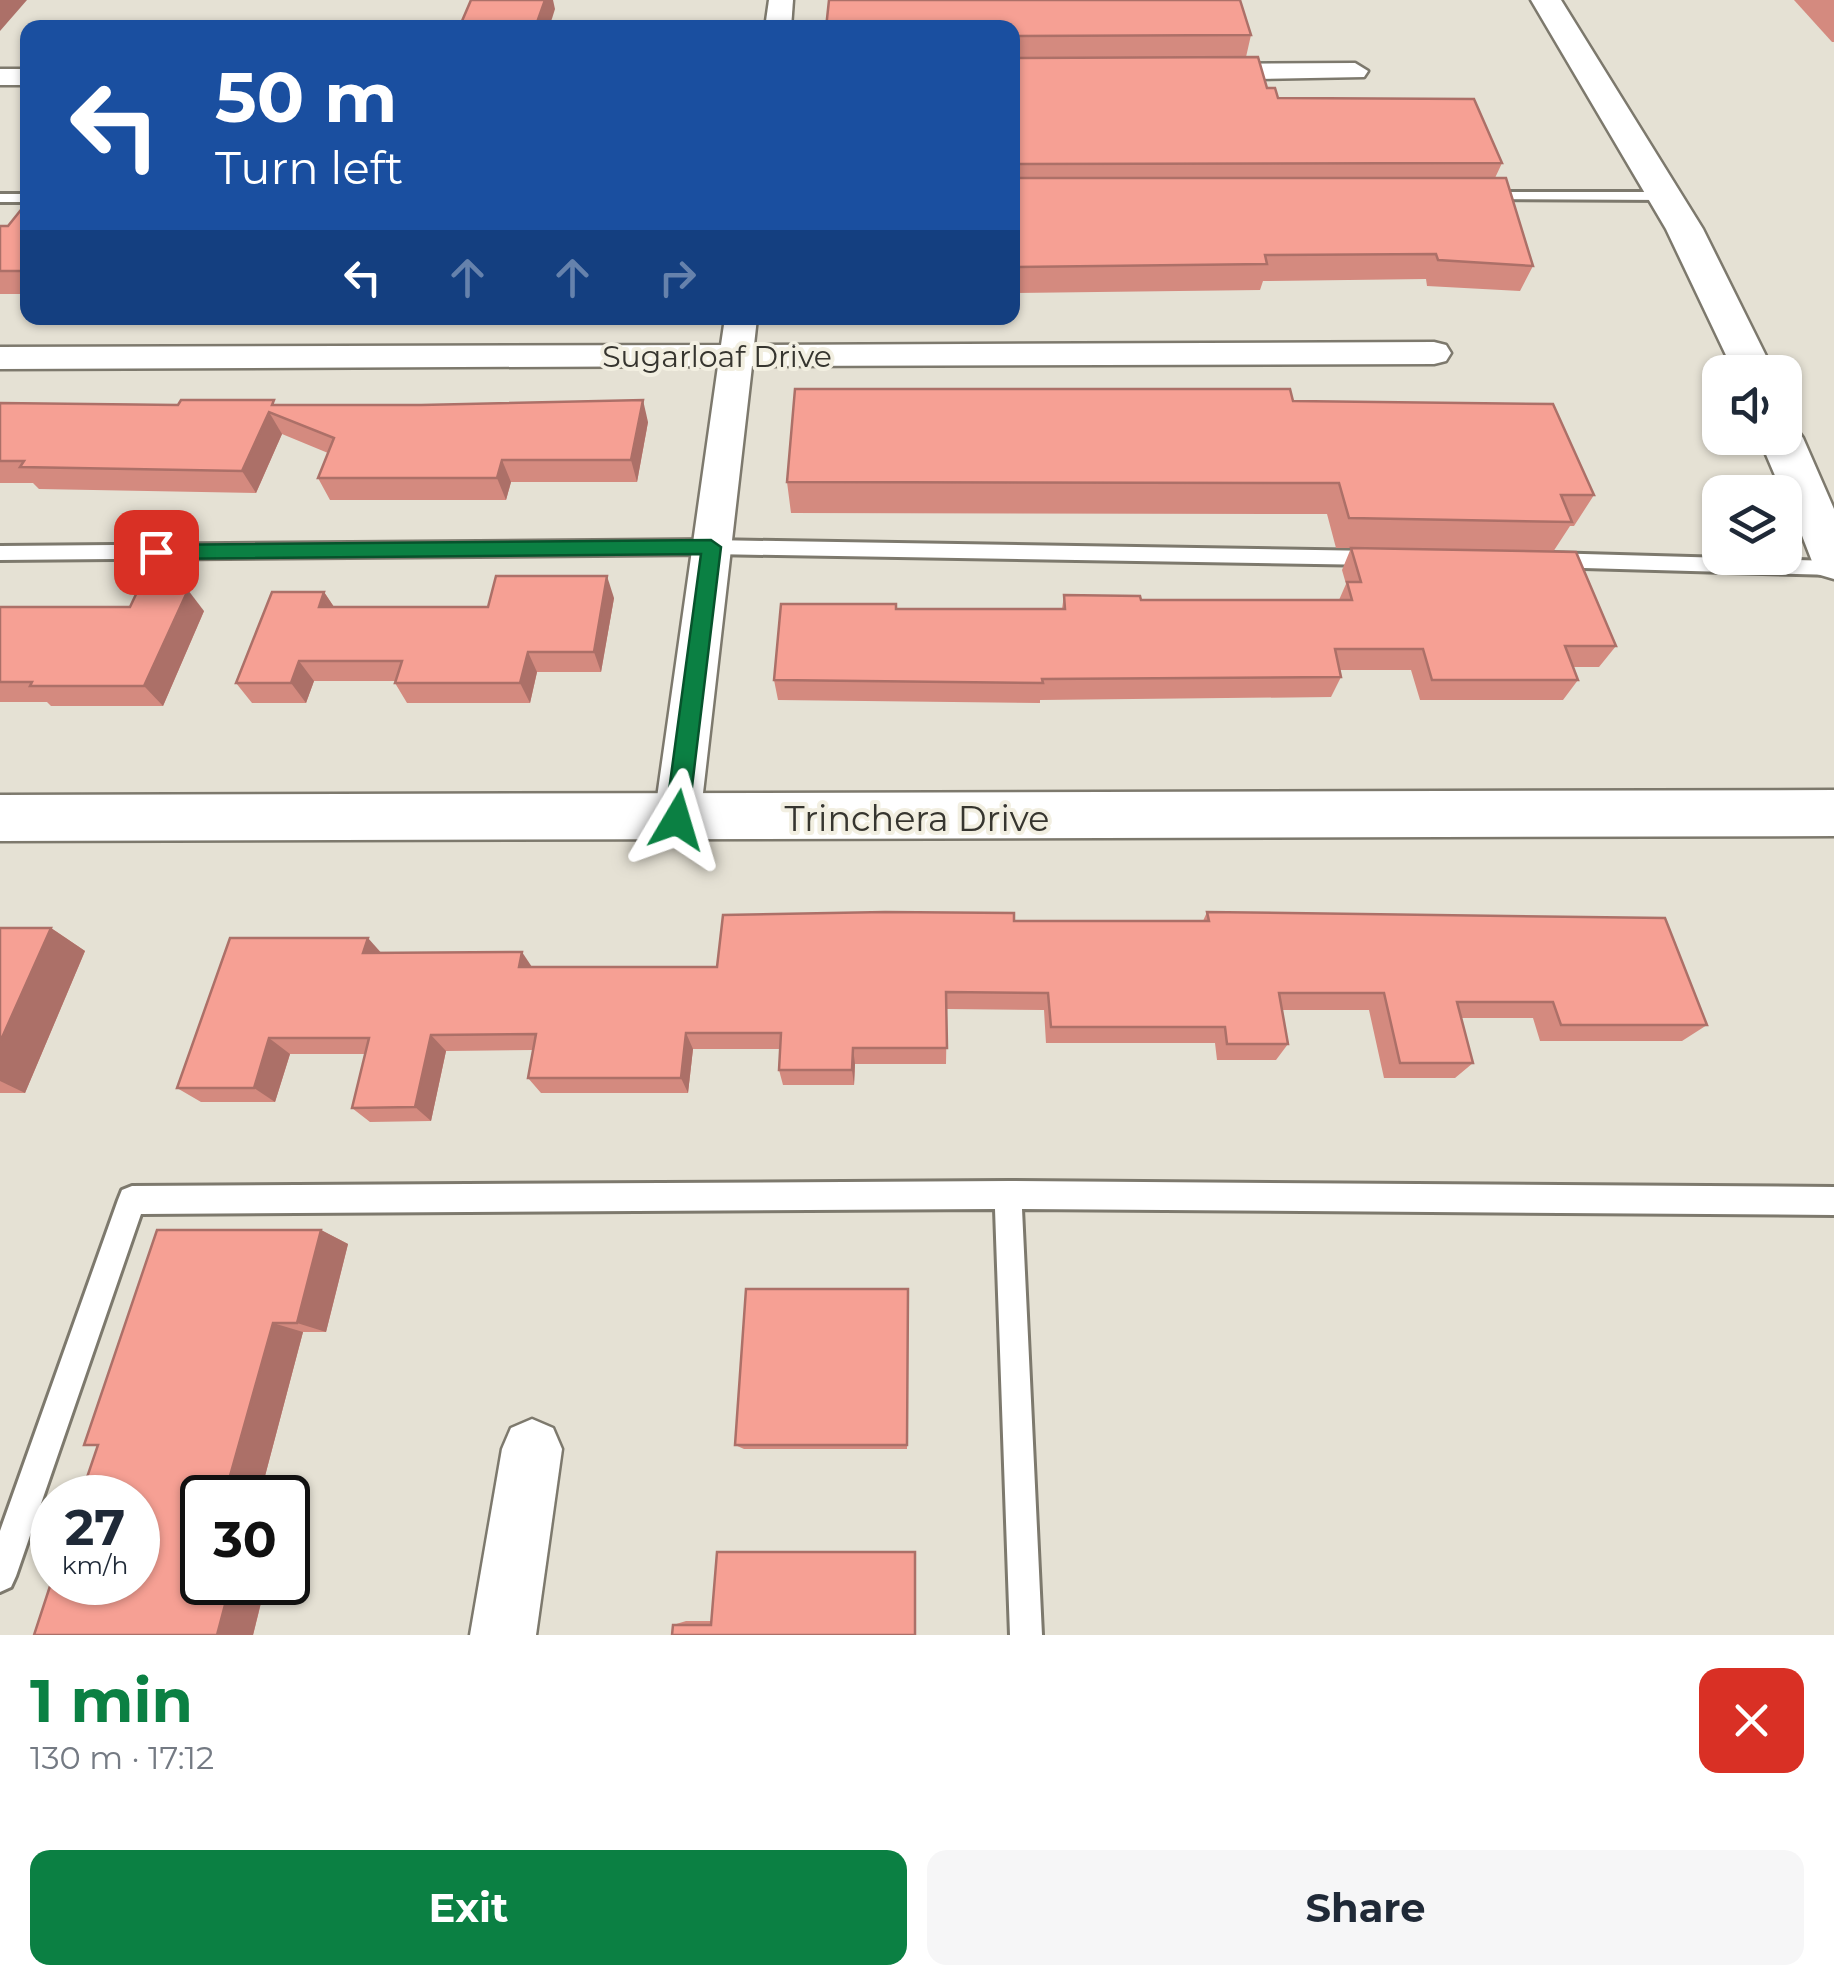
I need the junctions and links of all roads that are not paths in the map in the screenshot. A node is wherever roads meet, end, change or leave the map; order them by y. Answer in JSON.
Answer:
{"nodes":[{"id":1,"x":1546,"y":0,"type":"edge"},
{"id":2,"x":1355,"y":71,"type":"dead end"},
{"id":3,"x":1165,"y":72,"type":"edge"},
{"id":4,"x":1469,"y":196,"type":"edge"},
{"id":5,"x":1667,"y":196,"type":"junction"},
{"id":6,"x":740,"y":325,"type":"edge"},
{"id":7,"x":1434,"y":353,"type":"dead end"},
{"id":8,"x":1747,"y":355,"type":"edge"},
{"id":9,"x":736,"y":356,"type":"junction"},
{"id":10,"x":0,"y":358,"type":"edge"},
{"id":11,"x":1788,"y":455,"type":"edge"},
{"id":12,"x":711,"y":547,"type":"junction"},
{"id":13,"x":0,"y":553,"type":"edge"},
{"id":14,"x":1401,"y":558,"type":"edge"},
{"id":15,"x":1519,"y":560,"type":"edge"},
{"id":16,"x":1834,"y":565,"type":"edge"},
{"id":17,"x":1834,"y":813,"type":"edge"},
{"id":18,"x":0,"y":818,"type":"edge"},
{"id":19,"x":677,"y":820,"type":"junction"},
{"id":20,"x":1008,"y":1196,"type":"junction"},
{"id":21,"x":1834,"y":1200,"type":"edge"},
{"id":22,"x":532,"y":1449,"type":"dead end"},
{"id":23,"x":0,"y":1576,"type":"edge"},
{"id":24,"x":503,"y":1635,"type":"edge"},
{"id":25,"x":1026,"y":1635,"type":"edge"}],
"edges":[{"from":1,"to":5,"type":"street"},
{"from":2,"to":3,"type":"street"},
{"from":4,"to":5,"type":"lane"},
{"from":5,"to":8,"type":"street"},
{"from":6,"to":9,"type":"street"},
{"from":7,"to":9,"type":"street","name":"Sugarloaf Drive"},
{"from":9,"to":10,"type":"street","name":"Sugarloaf Drive"},
{"from":9,"to":12,"type":"street"},
{"from":11,"to":16,"type":"street"},
{"from":12,"to":13,"type":"lane"},
{"from":12,"to":14,"type":"lane"},
{"from":12,"to":19,"type":"street"},
{"from":15,"to":16,"type":"lane"},
{"from":17,"to":19,"type":"street","name":"Trinchera Drive"},
{"from":18,"to":19,"type":"street","name":"Trinchera Drive"},
{"from":20,"to":21,"type":"lane"},
{"from":20,"to":23,"type":"lane"},
{"from":20,"to":25,"type":"lane"},
{"from":22,"to":24,"type":"street"}]}
